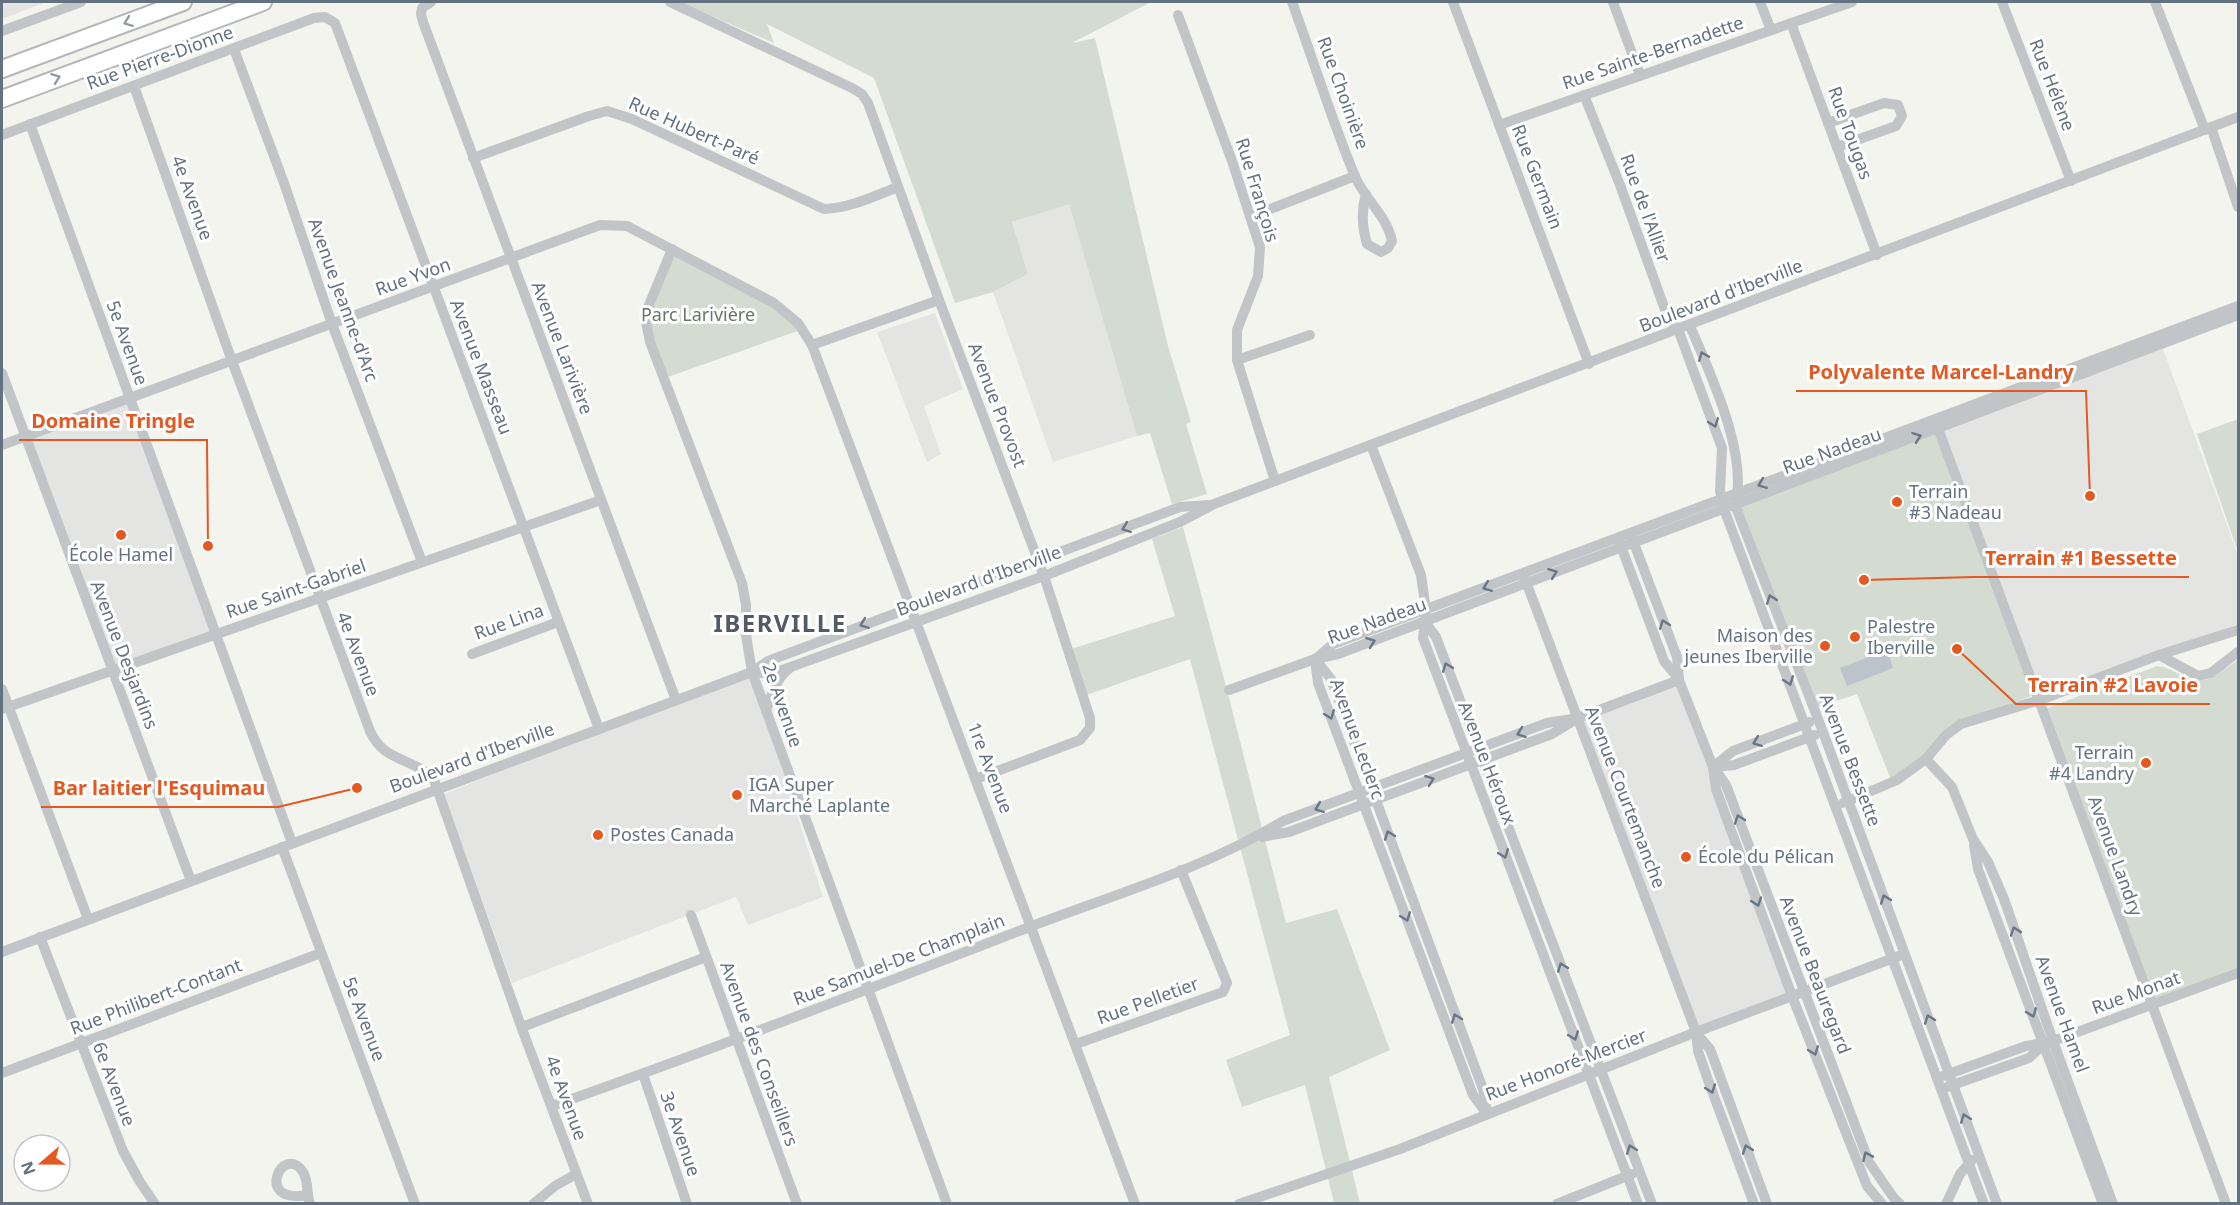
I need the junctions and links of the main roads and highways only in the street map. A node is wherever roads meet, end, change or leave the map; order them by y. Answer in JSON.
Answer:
{"nodes":[{"id":1,"x":183,"y":2,"type":"edge"},
{"id":2,"x":263,"y":2,"type":"edge"},
{"id":3,"x":2,"y":69,"type":"edge"},
{"id":4,"x":2,"y":99,"type":"edge"}],
"edges":[{"from":1,"to":3,"type":"highway","one_way":true},
{"from":4,"to":2,"type":"highway","one_way":true}]}
